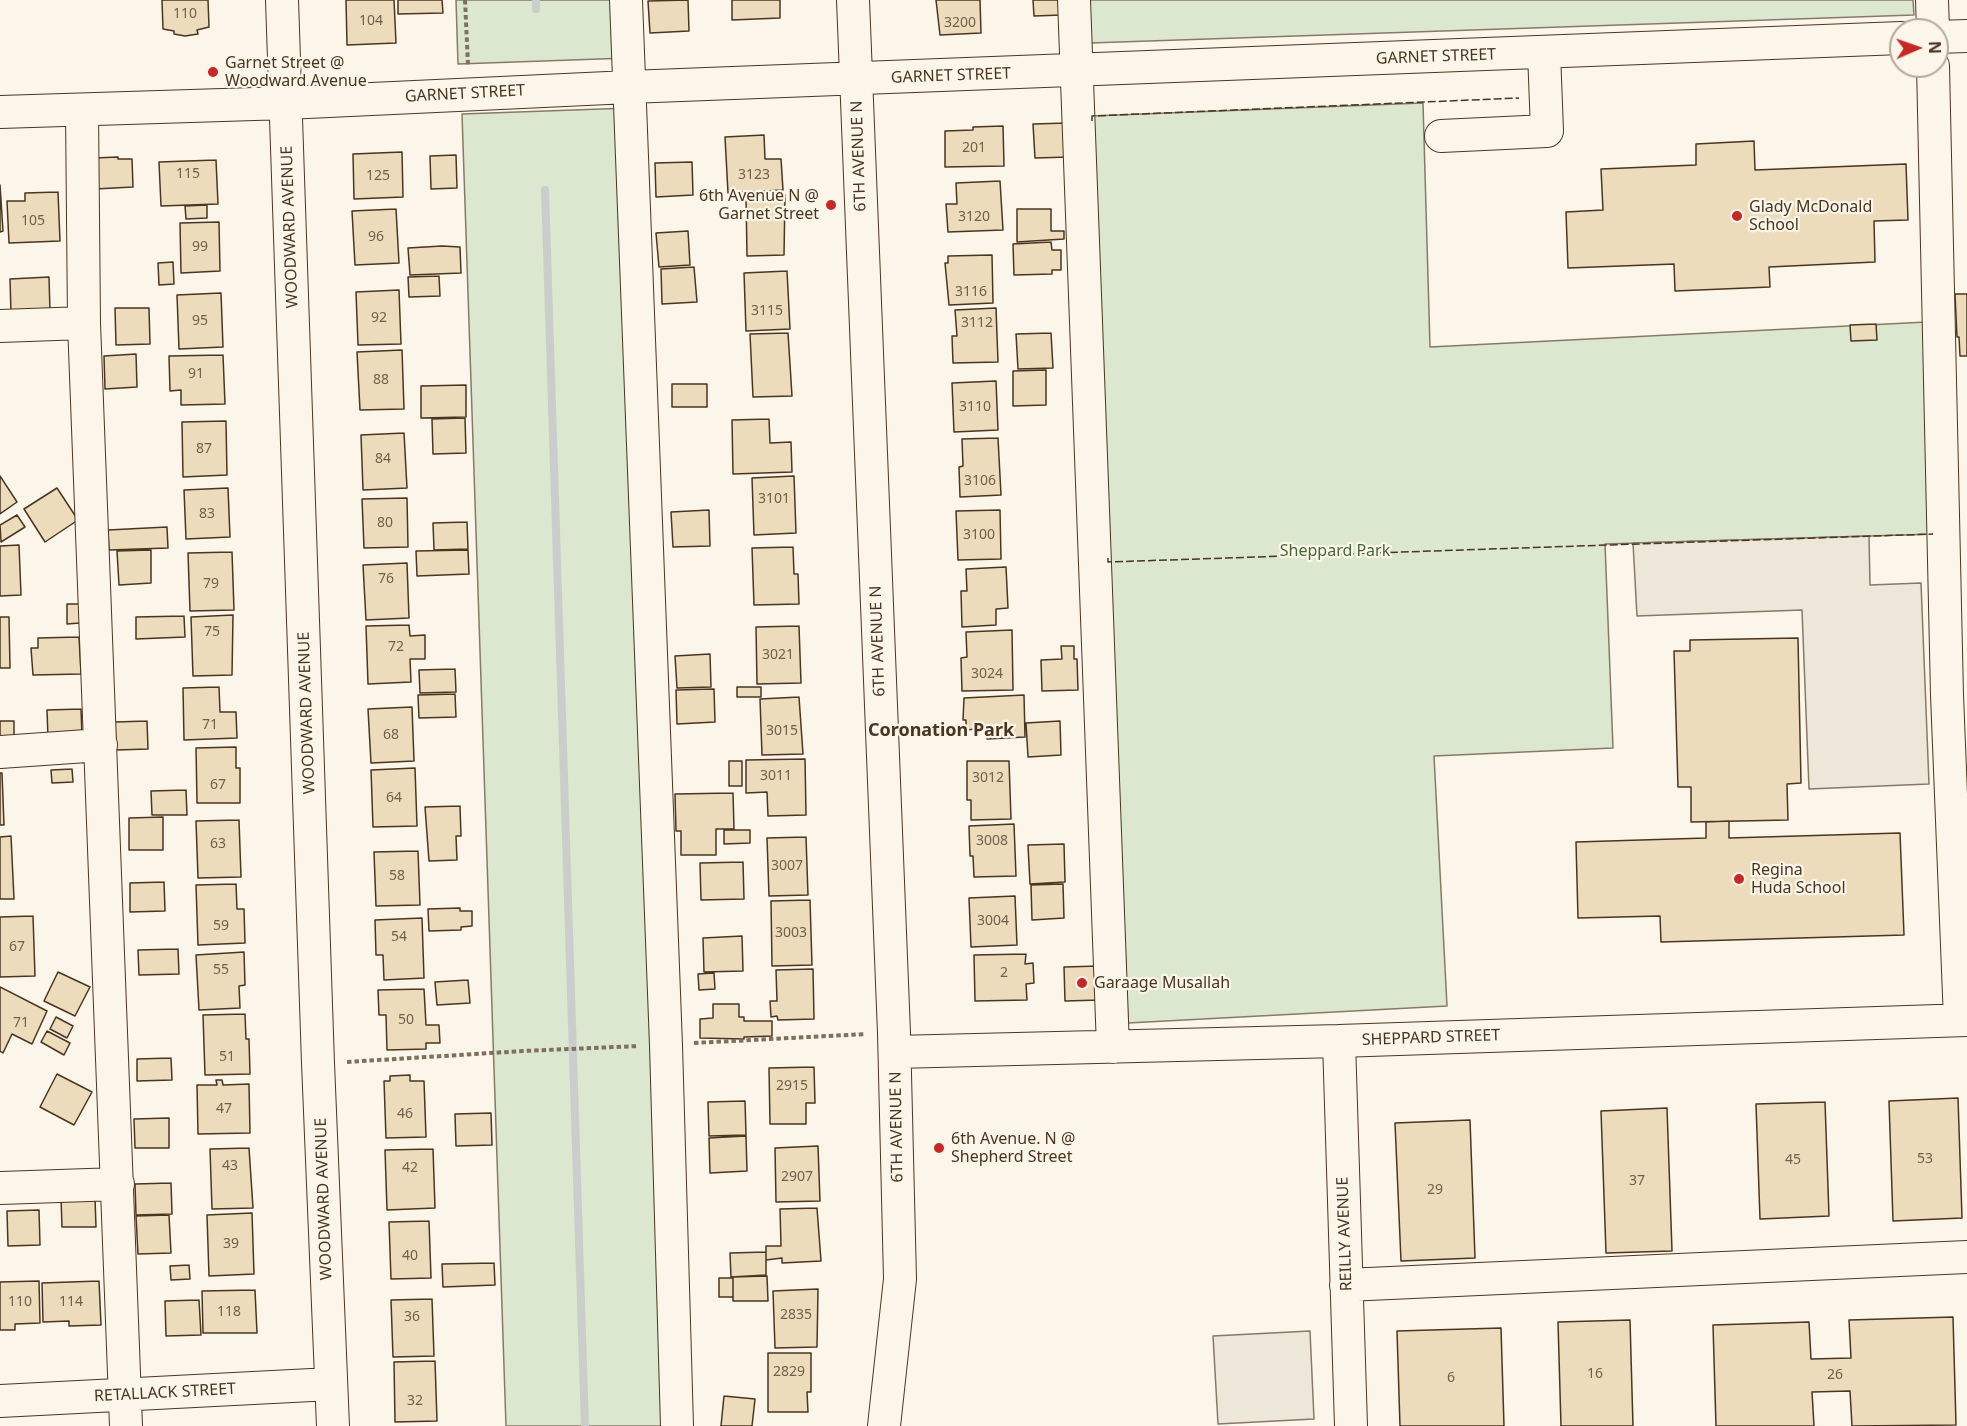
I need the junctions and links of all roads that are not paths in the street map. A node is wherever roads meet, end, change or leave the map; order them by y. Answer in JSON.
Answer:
{"nodes":[{"id":1,"x":282,"y":0,"type":"edge"},
{"id":2,"x":626,"y":0,"type":"edge"},
{"id":3,"x":853,"y":0,"type":"edge"},
{"id":4,"x":1074,"y":0,"type":"edge"},
{"id":5,"x":1932,"y":0,"type":"edge"},
{"id":6,"x":1932,"y":18,"type":"edge"},
{"id":7,"x":1967,"y":36,"type":"edge"},
{"id":8,"x":1949,"y":37,"type":"edge"},
{"id":9,"x":1889,"y":38,"type":"edge"},
{"id":10,"x":1544,"y":52,"type":"junction"},
{"id":11,"x":1076,"y":71,"type":"junction"},
{"id":12,"x":1933,"y":78,"type":"edge"},
{"id":13,"x":856,"y":80,"type":"junction"},
{"id":14,"x":629,"y":87,"type":"junction"},
{"id":15,"x":286,"y":103,"type":"junction"},
{"id":16,"x":82,"y":110,"type":"junction"},
{"id":17,"x":0,"y":111,"type":"edge"},
{"id":18,"x":1441,"y":136,"type":"dead end"},
{"id":19,"x":84,"y":323,"type":"junction"},
{"id":20,"x":0,"y":326,"type":"edge"},
{"id":21,"x":1957,"y":694,"type":"edge"},
{"id":22,"x":101,"y":745,"type":"junction"},
{"id":23,"x":0,"y":752,"type":"edge"},
{"id":24,"x":1964,"y":1020,"type":"edge"},
{"id":25,"x":1339,"y":1041,"type":"junction"},
{"id":26,"x":894,"y":1042,"type":"junction"},
{"id":27,"x":1113,"y":1047,"type":"junction"},
{"id":28,"x":118,"y":1184,"type":"junction"},
{"id":29,"x":0,"y":1188,"type":"edge"},
{"id":30,"x":1967,"y":1257,"type":"edge"},
{"id":31,"x":1346,"y":1285,"type":"junction"},
{"id":32,"x":331,"y":1384,"type":"junction"},
{"id":33,"x":125,"y":1395,"type":"junction"},
{"id":34,"x":0,"y":1401,"type":"edge"},
{"id":35,"x":126,"y":1426,"type":"edge"},
{"id":36,"x":333,"y":1426,"type":"edge"},
{"id":37,"x":677,"y":1426,"type":"edge"},
{"id":38,"x":884,"y":1426,"type":"edge"},
{"id":39,"x":1350,"y":1426,"type":"edge"}],
"edges":[{"from":1,"to":15,"type":"street","name":"WOODWARD AVENUE"},
{"from":2,"to":14,"type":"street"},
{"from":3,"to":13,"type":"street","name":"6TH AVENUE N"},
{"from":4,"to":11,"type":"street"},
{"from":5,"to":6,"type":"street"},
{"from":7,"to":8,"type":"street"},
{"from":9,"to":10,"type":"street","name":"GARNET STREET"},
{"from":10,"to":11,"type":"street","name":"GARNET STREET"},
{"from":10,"to":18,"type":"street"},
{"from":11,"to":13,"type":"street","name":"GARNET STREET"},
{"from":11,"to":27,"type":"street"},
{"from":12,"to":21,"type":"street"},
{"from":13,"to":14,"type":"street","name":"GARNET STREET"},
{"from":13,"to":26,"type":"street","name":"6TH AVENUE N"},
{"from":14,"to":15,"type":"street","name":"GARNET STREET"},
{"from":14,"to":37,"type":"street"},
{"from":15,"to":16,"type":"street","name":"GARNET STREET"},
{"from":15,"to":32,"type":"street","name":"WOODWARD AVENUE"},
{"from":16,"to":17,"type":"street","name":"GARNET STREET"},
{"from":16,"to":19,"type":"street"},
{"from":19,"to":20,"type":"street"},
{"from":19,"to":22,"type":"street"},
{"from":21,"to":24,"type":"street"},
{"from":22,"to":23,"type":"street"},
{"from":22,"to":28,"type":"street"},
{"from":24,"to":25,"type":"street","name":"SHEPPARD STREET"},
{"from":25,"to":27,"type":"street","name":"SHEPPARD STREET"},
{"from":25,"to":31,"type":"street","name":"REILLY AVENUE"},
{"from":26,"to":27,"type":"street","name":"SHEPPARD STREET"},
{"from":26,"to":38,"type":"street","name":"6TH AVENUE N"},
{"from":28,"to":29,"type":"street"},
{"from":28,"to":33,"type":"street"},
{"from":30,"to":31,"type":"street"},
{"from":31,"to":39,"type":"street","name":"REILLY AVENUE"},
{"from":32,"to":33,"type":"street","name":"RETALLACK STREET"},
{"from":32,"to":36,"type":"street","name":"WOODWARD AVENUE"},
{"from":33,"to":34,"type":"street","name":"RETALLACK STREET"},
{"from":33,"to":35,"type":"street"}]}
